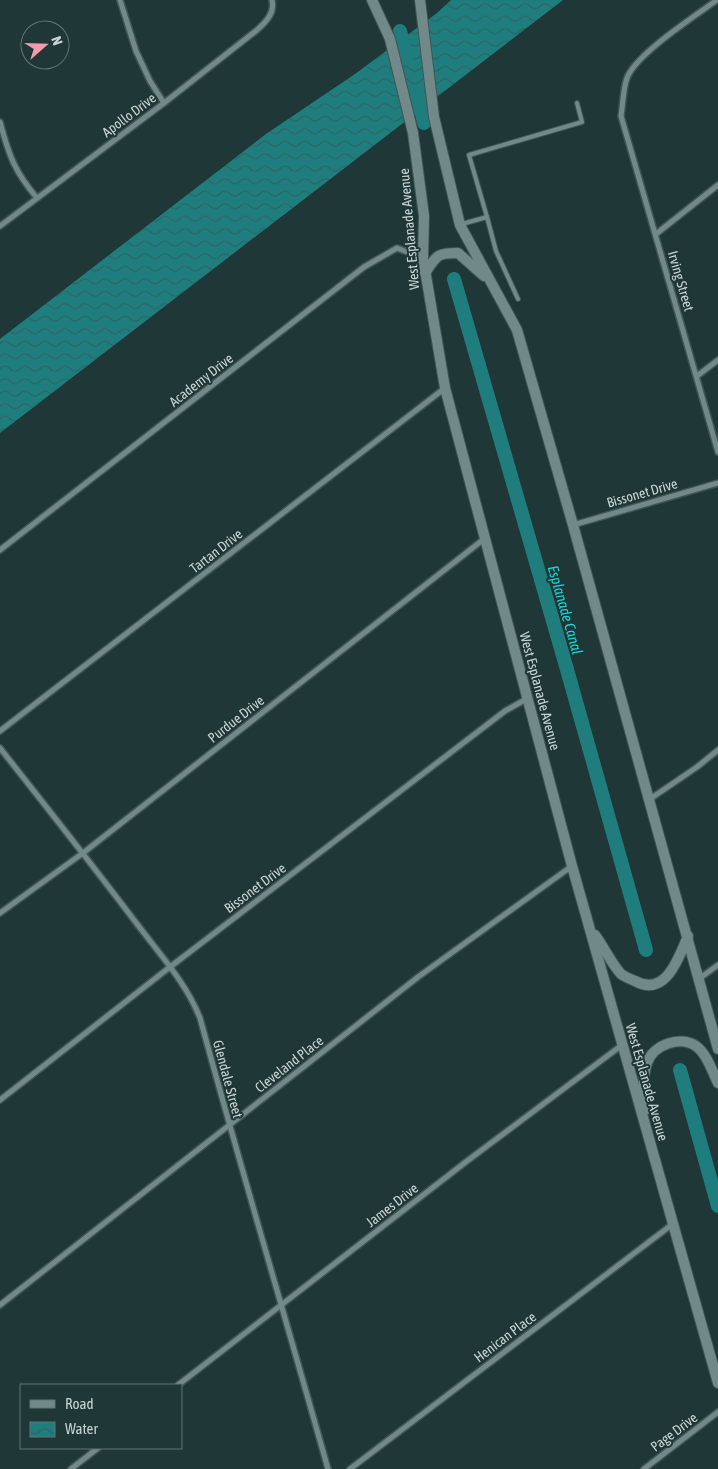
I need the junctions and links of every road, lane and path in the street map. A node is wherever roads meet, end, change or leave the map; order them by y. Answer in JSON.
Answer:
{"nodes":[{"id":1,"x":120,"y":0,"type":"edge"},
{"id":2,"x":272,"y":0,"type":"edge"},
{"id":3,"x":372,"y":0,"type":"edge"},
{"id":4,"x":420,"y":0,"type":"edge"},
{"id":5,"x":717,"y":0,"type":"edge"},
{"id":6,"x":164,"y":103,"type":"junction"},
{"id":7,"x":577,"y":103,"type":"dead end"},
{"id":8,"x":0,"y":122,"type":"edge"},
{"id":9,"x":718,"y":185,"type":"edge"},
{"id":10,"x":37,"y":198,"type":"junction"},
{"id":11,"x":487,"y":217,"type":"junction"},
{"id":12,"x":460,"y":225,"type":"junction"},
{"id":13,"x":0,"y":226,"type":"edge"},
{"id":14,"x":656,"y":234,"type":"junction"},
{"id":15,"x":423,"y":258,"type":"junction"},
{"id":16,"x":425,"y":273,"type":"junction"},
{"id":17,"x":492,"y":284,"type":"junction"},
{"id":18,"x":518,"y":300,"type":"dead end"},
{"id":19,"x":718,"y":360,"type":"edge"},
{"id":20,"x":697,"y":376,"type":"junction"},
{"id":21,"x":445,"y":388,"type":"junction"},
{"id":22,"x":718,"y":452,"type":"edge"},
{"id":23,"x":718,"y":483,"type":"edge"},
{"id":24,"x":573,"y":526,"type":"junction"},
{"id":25,"x":484,"y":539,"type":"junction"},
{"id":26,"x":0,"y":550,"type":"edge"},
{"id":27,"x":528,"y":698,"type":"junction"},
{"id":28,"x":0,"y":731,"type":"edge"},
{"id":29,"x":0,"y":748,"type":"edge"},
{"id":30,"x":718,"y":750,"type":"edge"},
{"id":31,"x":650,"y":799,"type":"junction"},
{"id":32,"x":83,"y":853,"type":"junction"},
{"id":33,"x":572,"y":866,"type":"junction"},
{"id":34,"x":0,"y":913,"type":"edge"},
{"id":35,"x":591,"y":928,"type":"junction"},
{"id":36,"x":688,"y":936,"type":"junction"},
{"id":37,"x":718,"y":964,"type":"edge"},
{"id":38,"x":170,"y":967,"type":"junction"},
{"id":39,"x":700,"y":978,"type":"junction"},
{"id":40,"x":622,"y":1045,"type":"junction"},
{"id":41,"x":718,"y":1049,"type":"edge"},
{"id":42,"x":718,"y":1083,"type":"edge"},
{"id":43,"x":0,"y":1100,"type":"edge"},
{"id":44,"x":229,"y":1125,"type":"junction"},
{"id":45,"x":645,"y":1126,"type":"junction"},
{"id":46,"x":674,"y":1223,"type":"junction"},
{"id":47,"x":282,"y":1304,"type":"junction"},
{"id":48,"x":0,"y":1305,"type":"edge"},
{"id":49,"x":718,"y":1383,"type":"edge"},
{"id":50,"x":179,"y":1384,"type":"edge"},
{"id":51,"x":718,"y":1412,"type":"edge"},
{"id":52,"x":97,"y":1449,"type":"edge"},
{"id":53,"x":71,"y":1469,"type":"edge"},
{"id":54,"x":328,"y":1469,"type":"edge"},
{"id":55,"x":350,"y":1469,"type":"edge"},
{"id":56,"x":644,"y":1469,"type":"edge"}],
"edges":[{"from":1,"to":6,"type":"street"},
{"from":2,"to":6,"type":"street","name":"Apollo Drive"},
{"from":3,"to":15,"type":"main road","name":"West Esplanade Avenue"},
{"from":4,"to":12,"type":"main road"},
{"from":5,"to":14,"type":"street","name":"Irving Street"},
{"from":6,"to":10,"type":"street","name":"Apollo Drive"},
{"from":7,"to":11,"type":"lane"},
{"from":8,"to":10,"type":"street"},
{"from":9,"to":14,"type":"street"},
{"from":10,"to":13,"type":"street","name":"Apollo Drive"},
{"from":11,"to":12,"type":"lane"},
{"from":11,"to":18,"type":"lane"},
{"from":12,"to":17,"type":"main road"},
{"from":14,"to":20,"type":"street","name":"Irving Street"},
{"from":15,"to":16,"type":"main road","name":"West Esplanade Avenue"},
{"from":15,"to":26,"type":"street","name":"Academy Drive"},
{"from":16,"to":17,"type":"main road"},
{"from":16,"to":21,"type":"main road","name":"West Esplanade Avenue"},
{"from":17,"to":24,"type":"main road"},
{"from":19,"to":20,"type":"street"},
{"from":20,"to":22,"type":"street","name":"Irving Street"},
{"from":21,"to":25,"type":"main road","name":"West Esplanade Avenue"},
{"from":21,"to":28,"type":"street","name":"Tartan Drive"},
{"from":23,"to":24,"type":"street","name":"Bissonet Drive"},
{"from":24,"to":31,"type":"main road"},
{"from":25,"to":27,"type":"main road","name":"West Esplanade Avenue"},
{"from":25,"to":32,"type":"street","name":"Purdue Drive"},
{"from":27,"to":33,"type":"main road","name":"West Esplanade Avenue"},
{"from":27,"to":38,"type":"street","name":"Bissonet Drive"},
{"from":29,"to":32,"type":"street","name":"Glendale Street"},
{"from":30,"to":31,"type":"street"},
{"from":31,"to":36,"type":"main road"},
{"from":32,"to":34,"type":"street","name":"Purdue Drive"},
{"from":32,"to":38,"type":"street","name":"Glendale Street"},
{"from":33,"to":35,"type":"main road","name":"West Esplanade Avenue"},
{"from":33,"to":44,"type":"street","name":"Cleveland Place"},
{"from":35,"to":36,"type":"main road"},
{"from":35,"to":40,"type":"main road","name":"West Esplanade Avenue"},
{"from":36,"to":39,"type":"main road"},
{"from":37,"to":39,"type":"street"},
{"from":38,"to":43,"type":"street","name":"Bissonet Drive"},
{"from":38,"to":44,"type":"street","name":"Glendale Street"},
{"from":39,"to":41,"type":"main road"},
{"from":40,"to":45,"type":"main road","name":"West Esplanade Avenue"},
{"from":40,"to":47,"type":"street","name":"James Drive"},
{"from":42,"to":45,"type":"main road"},
{"from":44,"to":47,"type":"street","name":"Glendale Street"},
{"from":44,"to":48,"type":"street","name":"Cleveland Place"},
{"from":45,"to":46,"type":"main road","name":"West Esplanade Avenue"},
{"from":46,"to":49,"type":"main road","name":"West Esplanade Avenue"},
{"from":46,"to":55,"type":"street","name":"Henican Place"},
{"from":47,"to":50,"type":"street","name":"James Drive"},
{"from":47,"to":54,"type":"street","name":"Glendale Street"},
{"from":51,"to":56,"type":"street","name":"Page Drive"},
{"from":52,"to":53,"type":"street"}]}
